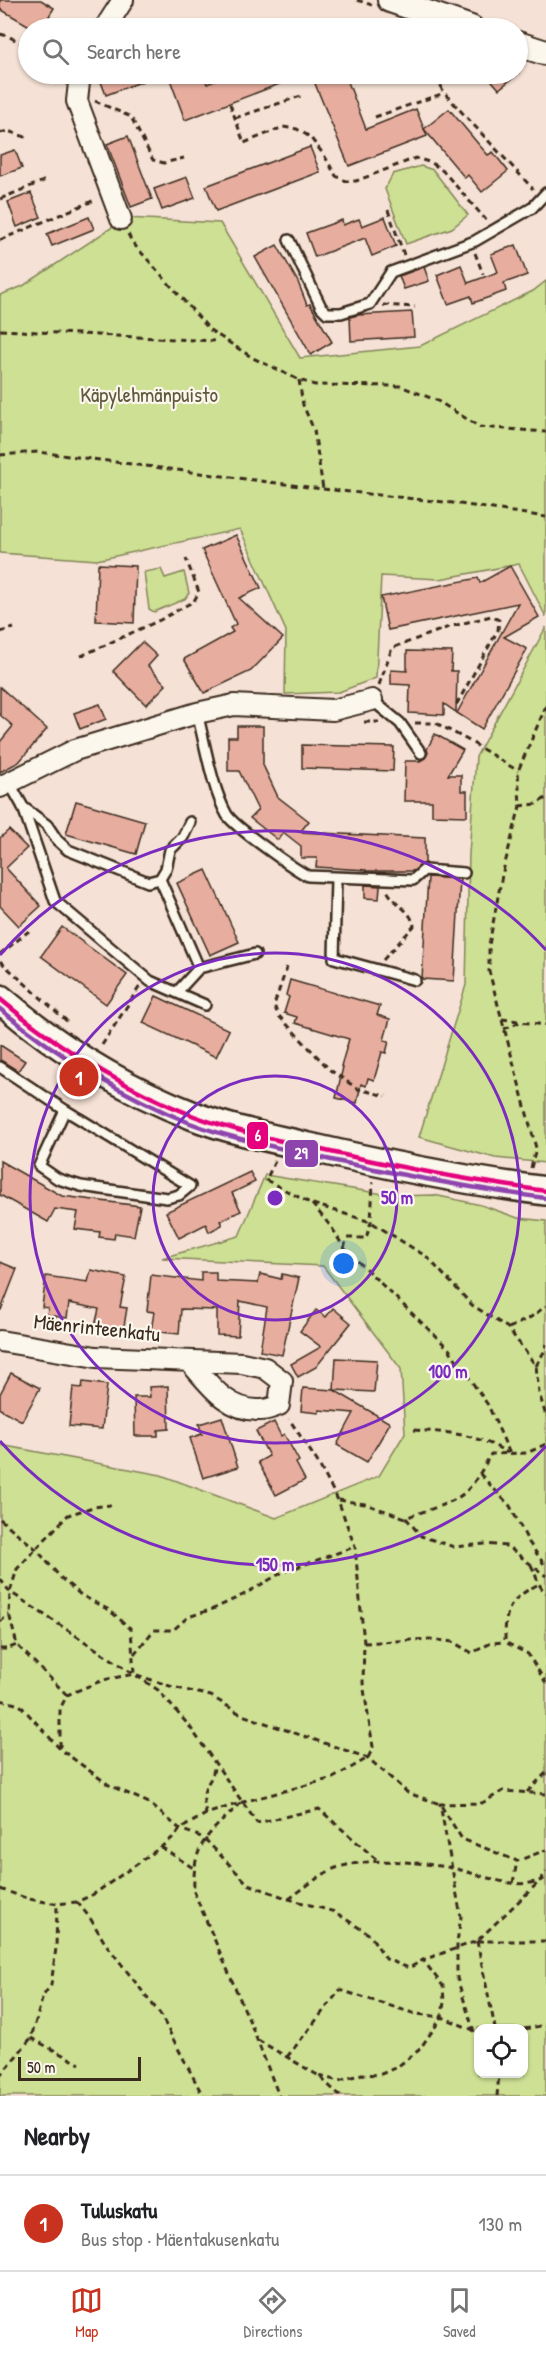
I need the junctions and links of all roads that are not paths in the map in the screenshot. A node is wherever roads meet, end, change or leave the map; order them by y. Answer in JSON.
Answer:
{"nodes":[{"id":1,"x":123,"y":0,"type":"edge"},
{"id":2,"x":390,"y":0,"type":"edge"},
{"id":3,"x":111,"y":18,"type":"edge"},
{"id":4,"x":442,"y":18,"type":"edge"},
{"id":5,"x":528,"y":47,"type":"edge"},
{"id":6,"x":546,"y":53,"type":"edge"},
{"id":7,"x":79,"y":84,"type":"edge"},
{"id":8,"x":543,"y":195,"type":"edge"},
{"id":9,"x":121,"y":219,"type":"road end"},
{"id":10,"x":289,"y":240,"type":"dead end"},
{"id":11,"x":372,"y":700,"type":"joint"},
{"id":12,"x":197,"y":713,"type":"junction"},
{"id":13,"x":421,"y":753,"type":"dead end"},
{"id":14,"x":4,"y":784,"type":"edge"},
{"id":15,"x":23,"y":807,"type":"junction"},
{"id":16,"x":190,"y":822,"type":"dead end"},
{"id":17,"x":464,"y":873,"type":"dead end"},
{"id":18,"x":336,"y":878,"type":"junction"},
{"id":19,"x":160,"y":879,"type":"junction"},
{"id":20,"x":255,"y":954,"type":"dead end"},
{"id":21,"x":199,"y":969,"type":"junction"},
{"id":22,"x":415,"y":980,"type":"dead end"},
{"id":23,"x":177,"y":992,"type":"junction"},
{"id":24,"x":0,"y":999,"type":"edge"},
{"id":25,"x":205,"y":1005,"type":"dead end"},
{"id":26,"x":0,"y":1066,"type":"edge"},
{"id":27,"x":65,"y":1110,"type":"junction"},
{"id":28,"x":542,"y":1181,"type":"edge"},
{"id":29,"x":0,"y":1341,"type":"edge"},
{"id":30,"x":190,"y":1362,"type":"junction"}],
"edges":[{"from":1,"to":3,"type":"street"},
{"from":2,"to":4,"type":"street"},
{"from":5,"to":6,"type":"street"},
{"from":7,"to":9,"type":"street"},
{"from":8,"to":10,"type":"lane"},
{"from":11,"to":12,"type":"street"},
{"from":11,"to":13,"type":"lane"},
{"from":12,"to":14,"type":"street"},
{"from":12,"to":18,"type":"lane"},
{"from":14,"to":15,"type":"lane"},
{"from":15,"to":19,"type":"lane"},
{"from":15,"to":23,"type":"lane"},
{"from":16,"to":19,"type":"lane"},
{"from":17,"to":18,"type":"lane"},
{"from":18,"to":22,"type":"lane"},
{"from":19,"to":21,"type":"lane"},
{"from":20,"to":21,"type":"lane"},
{"from":21,"to":23,"type":"lane"},
{"from":23,"to":25,"type":"lane"},
{"from":24,"to":28,"type":"main road"},
{"from":26,"to":27,"type":"lane"},
{"from":27,"to":27,"type":"lane"},
{"from":29,"to":30,"type":"street","name":"Mäenrinteenkatu"},
{"from":30,"to":30,"type":"street","name":"Mäenrinteenkatu"}]}
